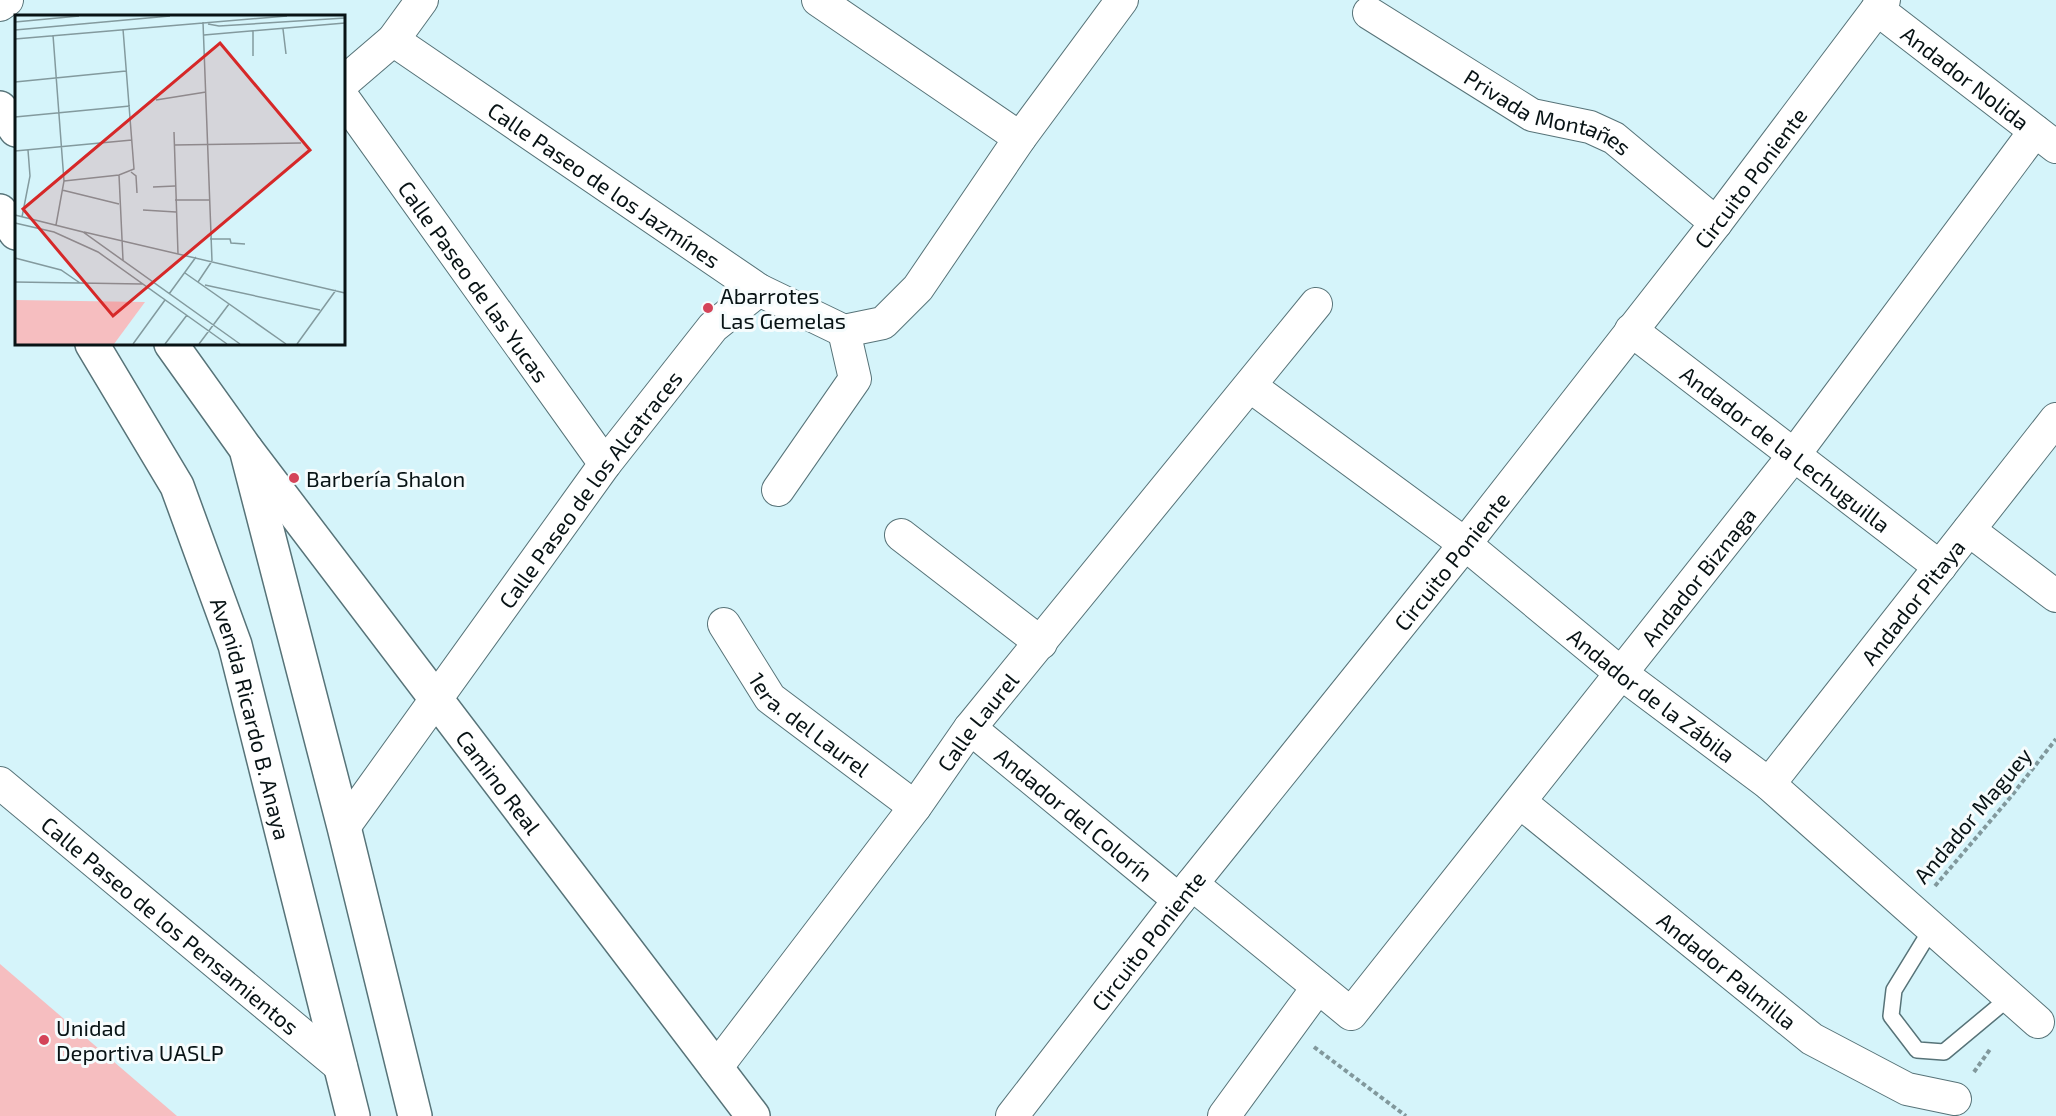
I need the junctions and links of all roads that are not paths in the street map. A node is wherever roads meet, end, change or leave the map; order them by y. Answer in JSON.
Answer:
{"nodes":[{"id":1,"x":7,"y":0,"type":"edge"},
{"id":2,"x":422,"y":0,"type":"edge"},
{"id":3,"x":818,"y":0,"type":"edge"},
{"id":4,"x":1122,"y":0,"type":"edge"},
{"id":5,"x":1881,"y":4,"type":"edge"},
{"id":6,"x":0,"y":5,"type":"edge"},
{"id":7,"x":1369,"y":13,"type":"dead end"},
{"id":8,"x":393,"y":40,"type":"junction"},
{"id":9,"x":345,"y":81,"type":"edge"},
{"id":10,"x":345,"y":100,"type":"edge"},
{"id":11,"x":0,"y":108,"type":"edge"},
{"id":12,"x":15,"y":129,"type":"edge"},
{"id":13,"x":1020,"y":138,"type":"junction"},
{"id":14,"x":2046,"y":139,"type":"edge"},
{"id":15,"x":0,"y":211,"type":"edge"},
{"id":16,"x":1716,"y":223,"type":"junction"},
{"id":17,"x":15,"y":232,"type":"edge"},
{"id":18,"x":759,"y":290,"type":"junction"},
{"id":19,"x":1316,"y":304,"type":"dead end"},
{"id":20,"x":1631,"y":330,"type":"junction"},
{"id":21,"x":844,"y":331,"type":"junction"},
{"id":22,"x":93,"y":345,"type":"edge"},
{"id":23,"x":172,"y":345,"type":"edge"},
{"id":24,"x":1250,"y":386,"type":"junction"},
{"id":25,"x":2056,"y":419,"type":"edge"},
{"id":26,"x":246,"y":449,"type":"junction"},
{"id":27,"x":1794,"y":455,"type":"junction"},
{"id":28,"x":605,"y":464,"type":"junction"},
{"id":29,"x":778,"y":490,"type":"dead end"},
{"id":30,"x":1969,"y":530,"type":"junction"},
{"id":31,"x":901,"y":535,"type":"dead end"},
{"id":32,"x":1465,"y":544,"type":"junction"},
{"id":33,"x":1940,"y":567,"type":"junction"},
{"id":34,"x":2056,"y":596,"type":"edge"},
{"id":35,"x":724,"y":624,"type":"dead end"},
{"id":36,"x":1041,"y":643,"type":"junction"},
{"id":37,"x":1622,"y":674,"type":"junction"},
{"id":38,"x":436,"y":700,"type":"junction"},
{"id":39,"x":970,"y":728,"type":"junction"},
{"id":40,"x":0,"y":783,"type":"edge"},
{"id":41,"x":1769,"y":784,"type":"junction"},
{"id":42,"x":1520,"y":802,"type":"junction"},
{"id":43,"x":915,"y":807,"type":"junction"},
{"id":44,"x":344,"y":827,"type":"junction"},
{"id":45,"x":1186,"y":892,"type":"junction"},
{"id":46,"x":1922,"y":920,"type":"junction"},
{"id":47,"x":1318,"y":987,"type":"junction"},
{"id":48,"x":2023,"y":1008,"type":"joint"},
{"id":49,"x":1351,"y":1014,"type":"joint"},
{"id":50,"x":340,"y":1067,"type":"junction"},
{"id":51,"x":716,"y":1068,"type":"junction"},
{"id":52,"x":1955,"y":1099,"type":"road end"},
{"id":53,"x":353,"y":1116,"type":"edge"},
{"id":54,"x":416,"y":1116,"type":"edge"},
{"id":55,"x":753,"y":1116,"type":"edge"},
{"id":56,"x":1012,"y":1116,"type":"edge"},
{"id":57,"x":1224,"y":1116,"type":"edge"}],
"edges":[{"from":1,"to":6,"type":"street"},
{"from":2,"to":8,"type":"street"},
{"from":3,"to":13,"type":"street"},
{"from":4,"to":13,"type":"street"},
{"from":5,"to":14,"type":"street","name":"Andador Nolida"},
{"from":5,"to":16,"type":"street","name":"Circuito Poniente"},
{"from":7,"to":16,"type":"street","name":"Privada Montañes"},
{"from":8,"to":9,"type":"street"},
{"from":8,"to":18,"type":"street","name":"Calle Paseo de los Jazmínes"},
{"from":10,"to":28,"type":"street","name":"Calle Paseo de las Yucas"},
{"from":11,"to":12,"type":"main road"},
{"from":13,"to":21,"type":"street"},
{"from":14,"to":27,"type":"street","name":"Andador Biznaga"},
{"from":15,"to":17,"type":"main road"},
{"from":16,"to":20,"type":"street","name":"Circuito Poniente"},
{"from":18,"to":21,"type":"street","name":"Calle Paseo de los Jazmínes"},
{"from":18,"to":28,"type":"street","name":"Calle Paseo de los Alcatraces"},
{"from":19,"to":24,"type":"street","name":"Calle Laurel"},
{"from":20,"to":27,"type":"street","name":"Andador de la Lechuguilla"},
{"from":20,"to":32,"type":"street","name":"Circuito Poniente"},
{"from":21,"to":29,"type":"street"},
{"from":22,"to":50,"type":"main road","name":"Avenida Ricardo B. Anaya"},
{"from":23,"to":26,"type":"main road"},
{"from":24,"to":32,"type":"street","name":"Andador de la Zábila"},
{"from":24,"to":36,"type":"street","name":"Calle Laurel"},
{"from":25,"to":30,"type":"street","name":"Andador Pitaya"},
{"from":26,"to":38,"type":"main road","name":"Camino Real"},
{"from":26,"to":44,"type":"main road"},
{"from":27,"to":33,"type":"street","name":"Andador de la Lechuguilla"},
{"from":27,"to":37,"type":"street","name":"Andador Biznaga"},
{"from":28,"to":38,"type":"street","name":"Calle Paseo de los Alcatraces"},
{"from":30,"to":33,"type":"street","name":"Andador Pitaya"},
{"from":30,"to":34,"type":"street"},
{"from":31,"to":36,"type":"street"},
{"from":32,"to":37,"type":"street","name":"Andador de la Zábila"},
{"from":32,"to":45,"type":"street","name":"Circuito Poniente"},
{"from":33,"to":41,"type":"street","name":"Andador Pitaya"},
{"from":35,"to":43,"type":"street","name":"1era. del Laurel"},
{"from":36,"to":39,"type":"street","name":"Calle Laurel"},
{"from":37,"to":41,"type":"street","name":"Andador de la Zábila"},
{"from":37,"to":42,"type":"street","name":"Andador Biznaga"},
{"from":38,"to":44,"type":"street","name":"Calle Paseo de los Alcatraces"},
{"from":38,"to":51,"type":"main road","name":"Camino Real"},
{"from":39,"to":43,"type":"street","name":"Calle Laurel"},
{"from":39,"to":45,"type":"street","name":"Andador del Colorín"},
{"from":40,"to":50,"type":"street","name":"Calle Paseo de los Pensamientos"},
{"from":41,"to":46,"type":"street","name":"Andador de la Zábila"},
{"from":42,"to":49,"type":"street","name":"Andador Biznaga"},
{"from":42,"to":52,"type":"street","name":"Andador Palmilla"},
{"from":43,"to":51,"type":"street","name":"Calle Laurel"},
{"from":44,"to":54,"type":"main road"},
{"from":45,"to":47,"type":"street","name":"Andador del Colorín"},
{"from":45,"to":56,"type":"street","name":"Circuito Poniente"},
{"from":46,"to":48,"type":"street","name":"Andador de la Zábila"},
{"from":46,"to":48,"type":"lane"},
{"from":47,"to":49,"type":"street","name":"Andador del Colorín"},
{"from":47,"to":57,"type":"street"},
{"from":50,"to":53,"type":"main road","name":"Avenida Ricardo B. Anaya"},
{"from":51,"to":55,"type":"main road","name":"Camino Real"}]}
